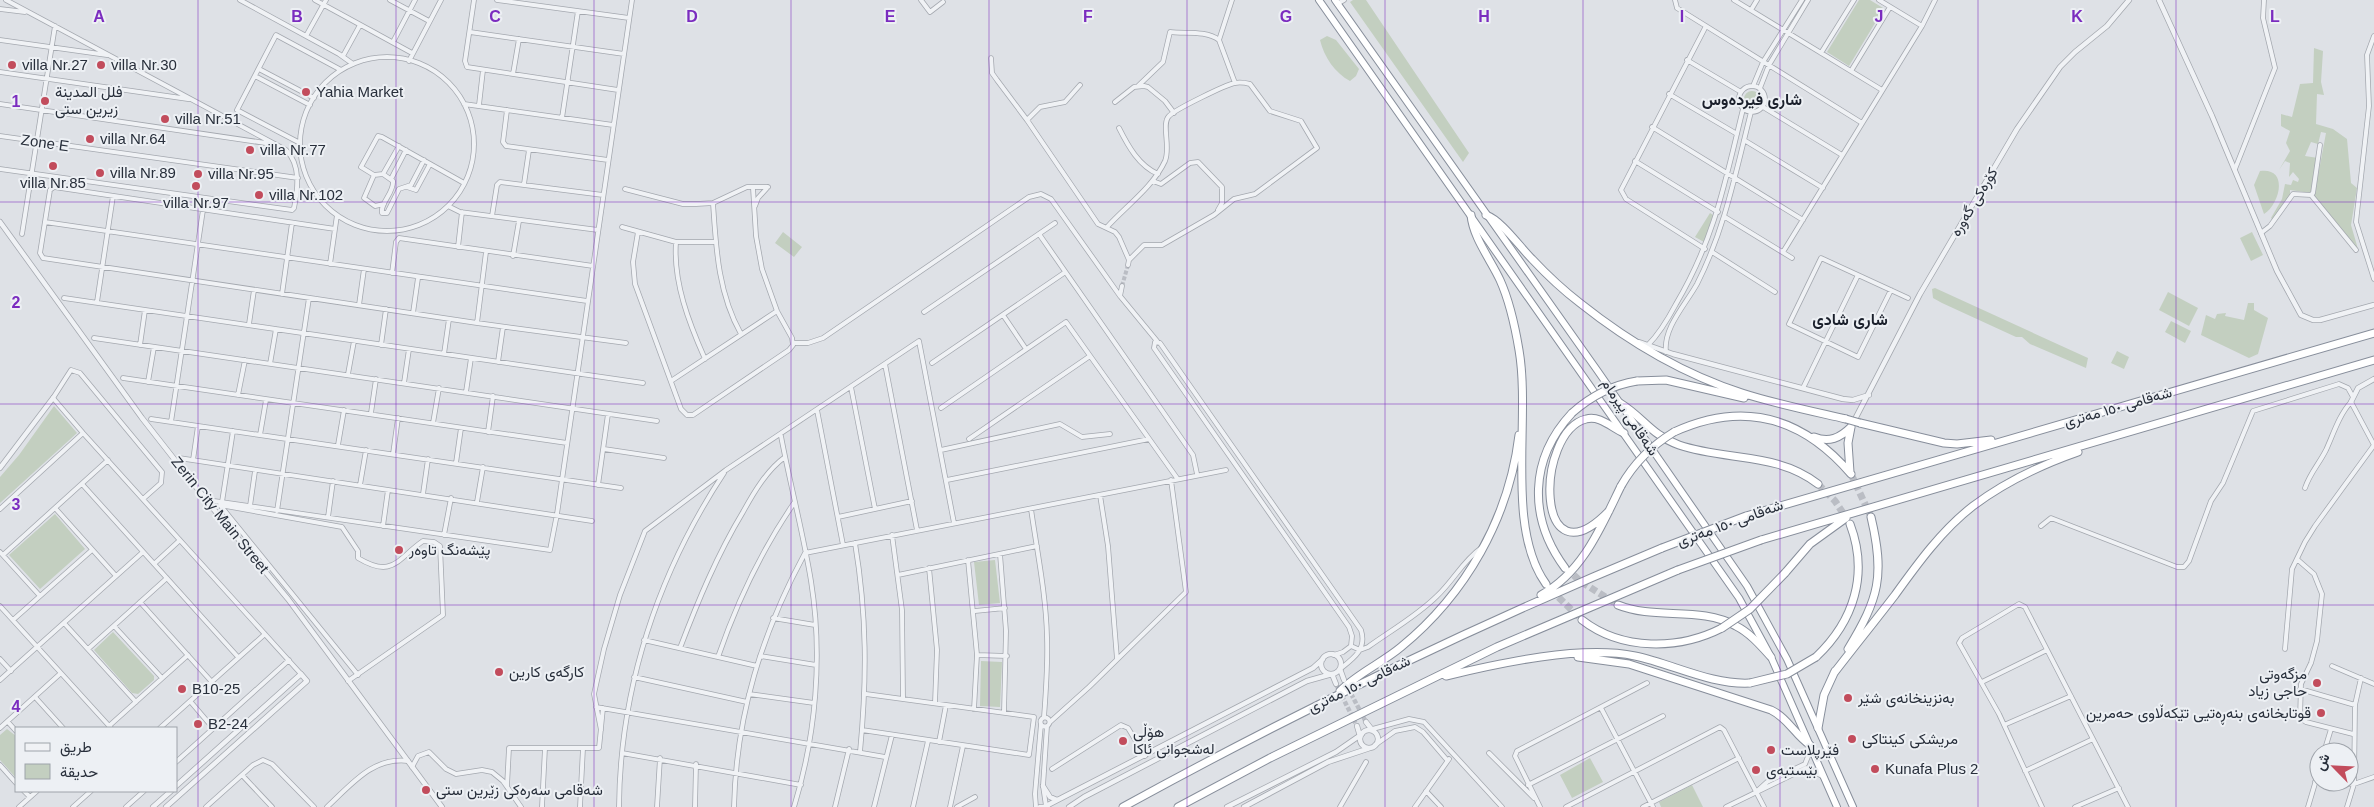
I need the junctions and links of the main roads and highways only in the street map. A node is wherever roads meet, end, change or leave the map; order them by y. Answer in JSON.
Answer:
{"nodes":[{"id":1,"x":1319,"y":0,"type":"edge"},
{"id":2,"x":1336,"y":2,"type":"edge"},
{"id":3,"x":1471,"y":215,"type":"junction"},
{"id":4,"x":1486,"y":215,"type":"junction"},
{"id":5,"x":2374,"y":333,"type":"edge"},
{"id":6,"x":2374,"y":360,"type":"edge"},
{"id":7,"x":1772,"y":402,"type":"junction"},
{"id":8,"x":1620,"y":403,"type":"junction"},
{"id":9,"x":1522,"y":408,"type":"junction"},
{"id":10,"x":2135,"y":430,"type":"junction"},
{"id":11,"x":1624,"y":433,"type":"junction"},
{"id":12,"x":1805,"y":433,"type":"junction"},
{"id":13,"x":2013,"y":437,"type":"junction"},
{"id":14,"x":1818,"y":484,"type":"tunnel mouth"},
{"id":15,"x":1609,"y":511,"type":"junction"},
{"id":16,"x":1857,"y":512,"type":"junction"},
{"id":17,"x":1871,"y":517,"type":"tunnel mouth"},
{"id":18,"x":1850,"y":524,"type":"tunnel mouth"},
{"id":19,"x":1565,"y":568,"type":"tunnel mouth"},
{"id":20,"x":1546,"y":584,"type":"tunnel mouth"},
{"id":21,"x":1618,"y":605,"type":"tunnel mouth"},
{"id":22,"x":1515,"y":610,"type":"junction"},
{"id":23,"x":1582,"y":620,"type":"tunnel mouth"},
{"id":24,"x":1565,"y":656,"type":"junction"},
{"id":25,"x":1772,"y":657,"type":"junction"},
{"id":26,"x":1834,"y":673,"type":"junction"},
{"id":27,"x":1431,"y":679,"type":"junction"},
{"id":28,"x":1336,"y":695,"type":"junction"},
{"id":29,"x":1818,"y":728,"type":"junction"},
{"id":30,"x":1811,"y":746,"type":"junction"},
{"id":31,"x":1123,"y":807,"type":"edge"},
{"id":32,"x":1178,"y":807,"type":"edge"},
{"id":33,"x":1837,"y":807,"type":"edge"},
{"id":34,"x":1853,"y":807,"type":"edge"}],
"edges":[{"from":1,"to":3,"type":"highway","name":"شەقامی پیرمام"},
{"from":2,"to":4,"type":"highway","name":"شەقامی پیرمام"},
{"from":3,"to":9,"type":"highway"},
{"from":3,"to":11,"type":"highway","name":"شەقامی پیرمام"},
{"from":4,"to":7,"type":"highway"},
{"from":4,"to":8,"type":"highway","name":"شەقامی پیرمام"},
{"from":5,"to":13,"type":"highway","name":"شەقامی ١٥٠ مەتری"},
{"from":6,"to":10,"type":"highway","name":"شەقامی ١٥٠ مەتری"},
{"from":7,"to":13,"type":"highway","bridge":true},
{"from":7,"to":19,"type":"highway","bridge":true},
{"from":8,"to":14,"type":"highway"},
{"from":8,"to":29,"type":"highway","name":"شەقامی پیرمام"},
{"from":9,"to":20,"type":"highway"},
{"from":9,"to":28,"type":"highway"},
{"from":10,"to":16,"type":"highway","name":"شەقامی ١٥٠ مەتری"},
{"from":10,"to":26,"type":"highway"},
{"from":11,"to":15,"type":"highway"},
{"from":11,"to":25,"type":"highway","name":"شەقامی پیرمام"},
{"from":12,"to":12,"type":"highway"},
{"from":12,"to":15,"type":"highway","bridge":true},
{"from":13,"to":22,"type":"highway","name":"شەقامی ١٥٠ مەتری","bridge":true},
{"from":15,"to":22,"type":"highway"},
{"from":16,"to":23,"type":"highway","bridge":true},
{"from":16,"to":27,"type":"highway","name":"شەقامی ١٥٠ مەتری","bridge":true},
{"from":17,"to":26,"type":"highway"},
{"from":18,"to":24,"type":"highway","bridge":true},
{"from":21,"to":25,"type":"highway"},
{"from":22,"to":28,"type":"highway","name":"شەقامی ١٥٠ مەتری"},
{"from":24,"to":27,"type":"highway"},
{"from":24,"to":30,"type":"highway"},
{"from":25,"to":30,"type":"highway","name":"شەقامی پیرمام"},
{"from":26,"to":29,"type":"highway"},
{"from":27,"to":32,"type":"highway","name":"شەقامی ١٥٠ مەتری"},
{"from":28,"to":31,"type":"highway","name":"شەقامی ١٥٠ مەتری"},
{"from":29,"to":34,"type":"highway","name":"شەقامی پیرمام"},
{"from":30,"to":33,"type":"highway","name":"شەقامی پیرمام"}]}
